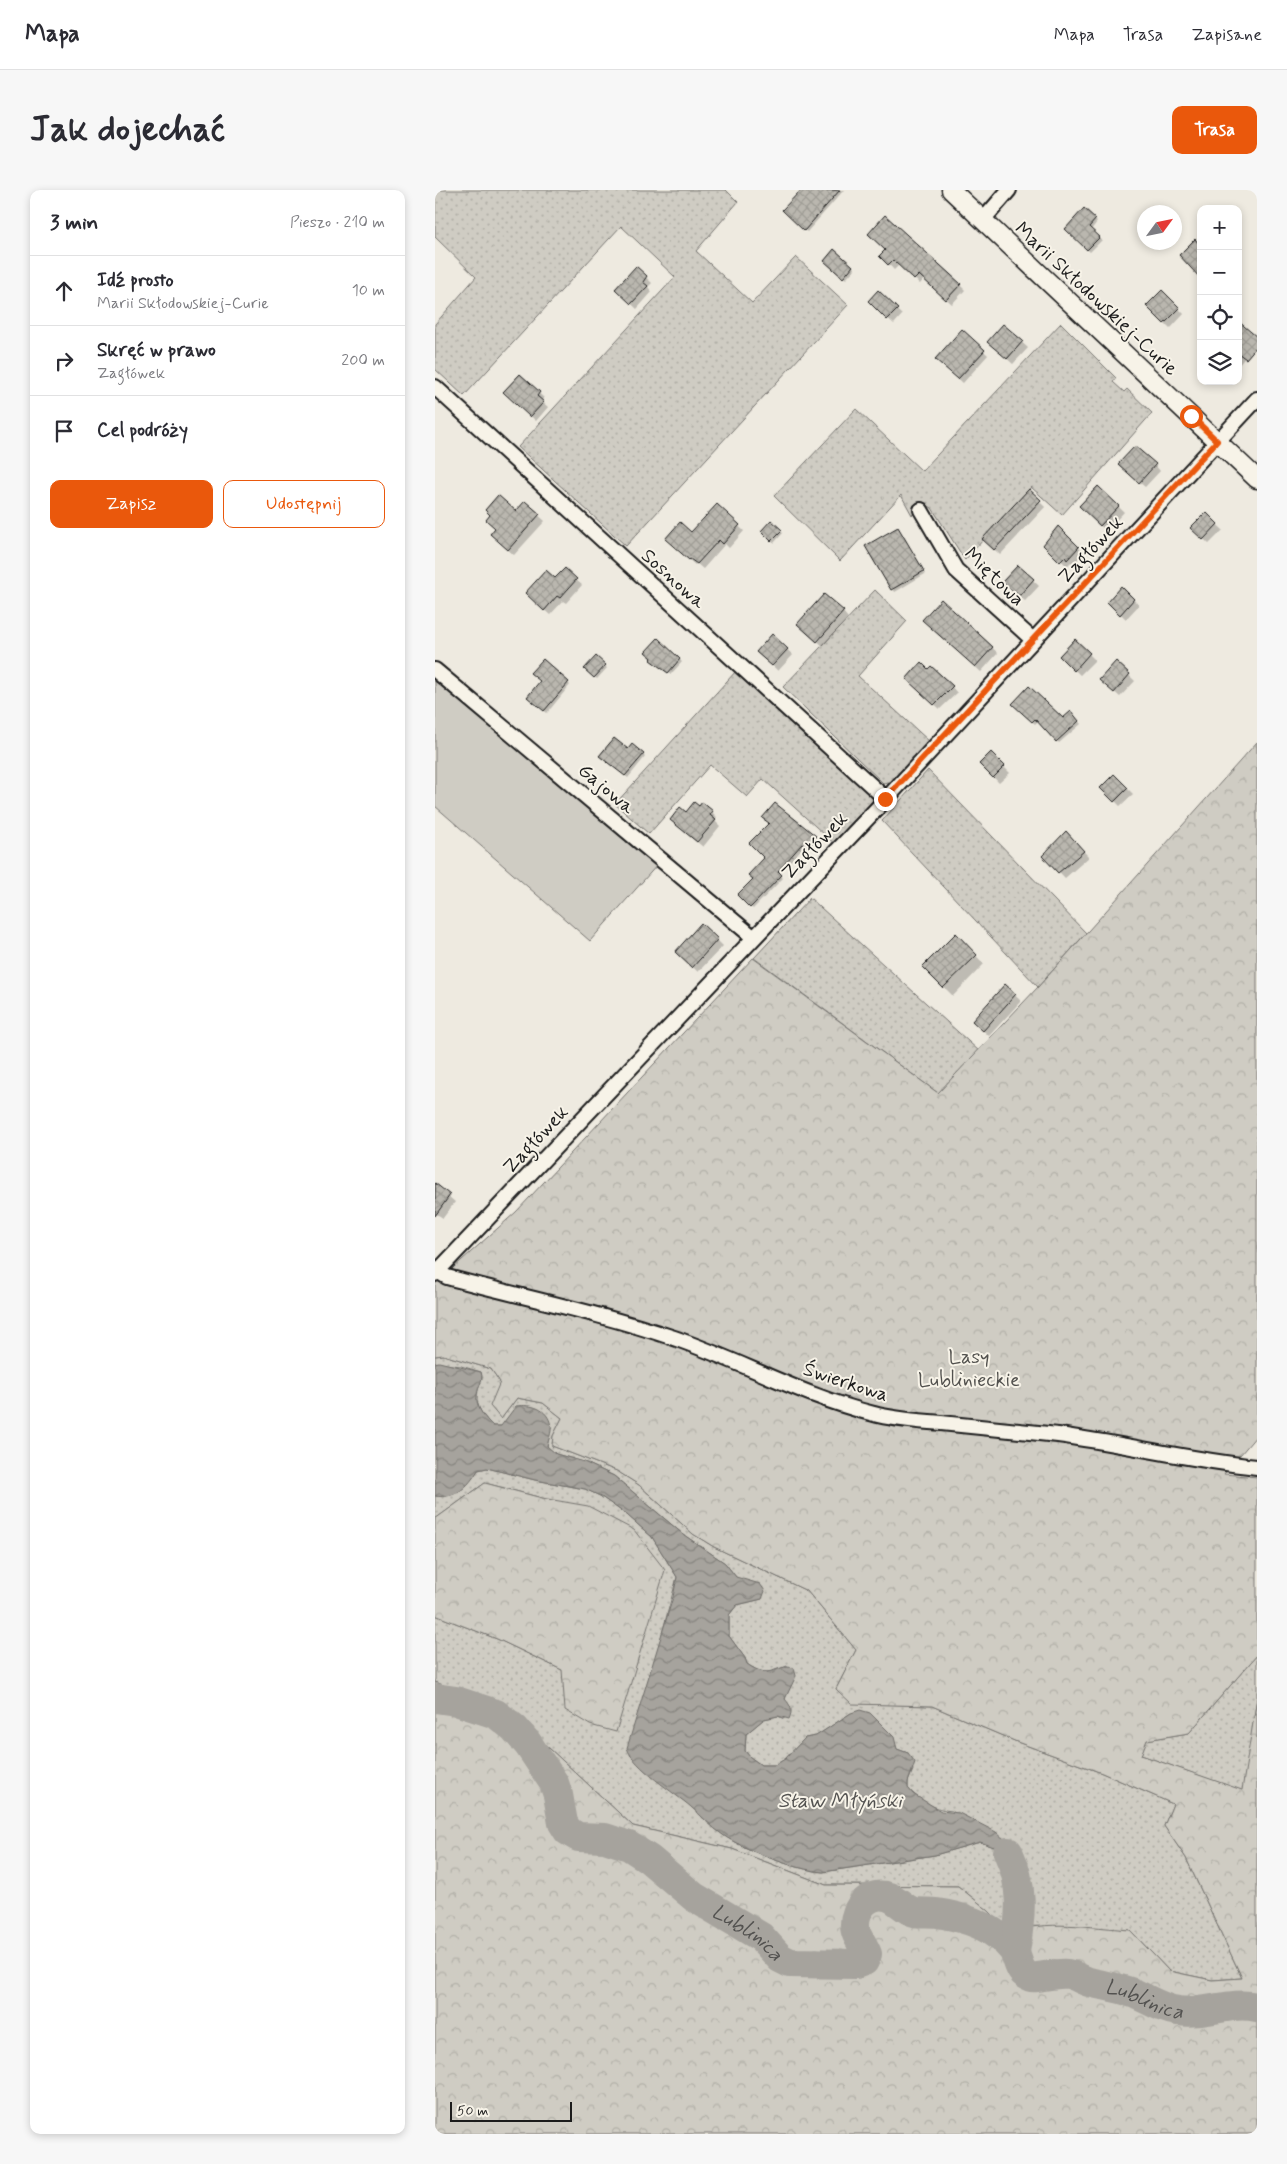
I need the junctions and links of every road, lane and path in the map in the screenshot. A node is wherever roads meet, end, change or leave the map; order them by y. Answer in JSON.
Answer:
{"nodes":[{"id":1,"x":951,"y":190,"type":"edge"},
{"id":2,"x":1009,"y":190,"type":"edge"},
{"id":3,"x":983,"y":220,"type":"junction"},
{"id":4,"x":435,"y":387,"type":"edge"},
{"id":5,"x":1257,"y":399,"type":"edge"},
{"id":6,"x":1217,"y":441,"type":"junction"},
{"id":7,"x":1257,"y":479,"type":"edge"},
{"id":8,"x":921,"y":510,"type":"dead end"},
{"id":9,"x":1033,"y":640,"type":"junction"},
{"id":10,"x":435,"y":670,"type":"edge"},
{"id":11,"x":885,"y":799,"type":"junction"},
{"id":12,"x":753,"y":938,"type":"junction"},
{"id":13,"x":436,"y":1272,"type":"edge"},
{"id":14,"x":1257,"y":1467,"type":"edge"}],
"edges":[{"from":1,"to":3,"type":"street","name":"Marii Skłodowskiej-Curie"},
{"from":2,"to":3,"type":"street"},
{"from":3,"to":6,"type":"street","name":"Marii Skłodowskiej-Curie"},
{"from":4,"to":11,"type":"street","name":"Sosnowa"},
{"from":5,"to":6,"type":"street","name":"Zagłówek"},
{"from":6,"to":7,"type":"street","name":"Marii Skłodowskiej-Curie"},
{"from":6,"to":9,"type":"street","name":"Zagłówek"},
{"from":8,"to":9,"type":"street","name":"Miętowa"},
{"from":9,"to":11,"type":"street","name":"Zagłówek"},
{"from":10,"to":12,"type":"street","name":"Gajowa"},
{"from":11,"to":12,"type":"street","name":"Zagłówek"},
{"from":12,"to":13,"type":"street","name":"Zagłówek"},
{"from":13,"to":14,"type":"street","name":"Świerkowa"}]}
